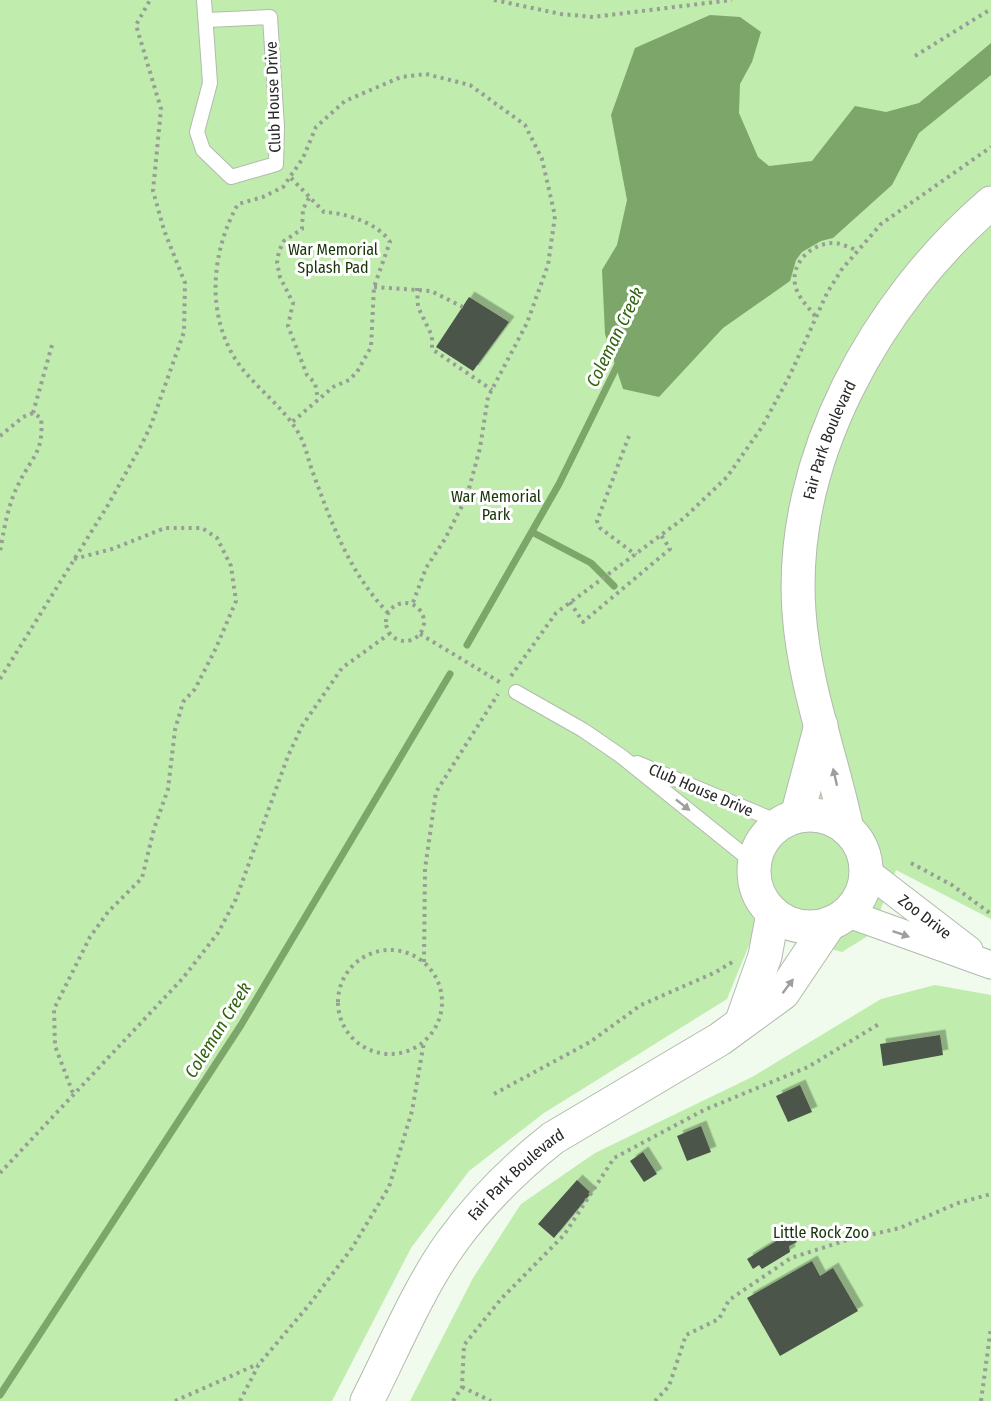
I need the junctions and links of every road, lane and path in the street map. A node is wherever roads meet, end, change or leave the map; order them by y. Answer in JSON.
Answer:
{"nodes":[{"id":1,"x":150,"y":0,"type":"edge"},
{"id":2,"x":204,"y":0,"type":"edge"},
{"id":3,"x":494,"y":0,"type":"edge"},
{"id":4,"x":732,"y":0,"type":"edge"},
{"id":5,"x":991,"y":9,"type":"edge"},
{"id":6,"x":207,"y":20,"type":"junction"},
{"id":7,"x":915,"y":56,"type":"dead end"},
{"id":8,"x":991,"y":147,"type":"edge"},
{"id":9,"x":291,"y":178,"type":"junction"},
{"id":10,"x":309,"y":198,"type":"junction"},
{"id":11,"x":991,"y":203,"type":"edge"},
{"id":12,"x":859,"y":251,"type":"junction"},
{"id":13,"x":375,"y":287,"type":"junction"},
{"id":14,"x":417,"y":288,"type":"junction"},
{"id":15,"x":463,"y":307,"type":"dead end"},
{"id":16,"x":815,"y":316,"type":"junction"},
{"id":17,"x":52,"y":345,"type":"dead end"},
{"id":18,"x":492,"y":390,"type":"junction"},
{"id":19,"x":318,"y":399,"type":"junction"},
{"id":20,"x":33,"y":413,"type":"junction"},
{"id":21,"x":291,"y":423,"type":"junction"},
{"id":22,"x":0,"y":436,"type":"edge"},
{"id":23,"x":629,"y":436,"type":"dead end"},
{"id":24,"x":661,"y":535,"type":"junction"},
{"id":25,"x":0,"y":552,"type":"edge"},
{"id":26,"x":636,"y":555,"type":"junction"},
{"id":27,"x":74,"y":559,"type":"junction"},
{"id":28,"x":570,"y":602,"type":"junction"},
{"id":29,"x":412,"y":604,"type":"junction"},
{"id":30,"x":388,"y":613,"type":"junction"},
{"id":31,"x":389,"y":634,"type":"junction"},
{"id":32,"x":423,"y":635,"type":"junction"},
{"id":33,"x":487,"y":674,"type":"dead end"},
{"id":34,"x":0,"y":679,"type":"edge"},
{"id":35,"x":516,"y":692,"type":"dead end"},
{"id":36,"x":821,"y":725,"type":"junction"},
{"id":37,"x":621,"y":756,"type":"junction"},
{"id":38,"x":789,"y":820,"type":"junction"},
{"id":39,"x":847,"y":829,"type":"junction"},
{"id":40,"x":754,"y":863,"type":"junction"},
{"id":41,"x":911,"y":863,"type":"dead end"},
{"id":42,"x":866,"y":870,"type":"junction"},
{"id":43,"x":773,"y":913,"type":"junction"},
{"id":44,"x":991,"y":914,"type":"edge"},
{"id":45,"x":838,"y":918,"type":"junction"},
{"id":46,"x":744,"y":956,"type":"dead end"},
{"id":47,"x":424,"y":962,"type":"junction"},
{"id":48,"x":989,"y":964,"type":"edge"},
{"id":49,"x":742,"y":1022,"type":"junction"},
{"id":50,"x":879,"y":1024,"type":"dead end"},
{"id":51,"x":424,"y":1042,"type":"junction"},
{"id":52,"x":494,"y":1094,"type":"dead end"},
{"id":53,"x":74,"y":1096,"type":"junction"},
{"id":54,"x":0,"y":1173,"type":"edge"},
{"id":55,"x":991,"y":1194,"type":"edge"},
{"id":56,"x":991,"y":1327,"type":"edge"},
{"id":57,"x":989,"y":1344,"type":"edge"},
{"id":58,"x":259,"y":1364,"type":"junction"},
{"id":59,"x":462,"y":1387,"type":"junction"},
{"id":60,"x":175,"y":1401,"type":"edge"},
{"id":61,"x":240,"y":1401,"type":"edge"},
{"id":62,"x":367,"y":1401,"type":"edge"},
{"id":63,"x":453,"y":1401,"type":"edge"},
{"id":64,"x":491,"y":1401,"type":"edge"},
{"id":65,"x":655,"y":1401,"type":"edge"},
{"id":66,"x":981,"y":1401,"type":"edge"}],
"edges":[{"from":1,"to":27,"type":"path"},
{"from":2,"to":6,"type":"lane","name":"Club House Drive"},
{"from":3,"to":4,"type":"path"},
{"from":5,"to":7,"type":"path"},
{"from":6,"to":6,"type":"lane","name":"Club House Drive"},
{"from":8,"to":12,"type":"path"},
{"from":9,"to":10,"type":"path"},
{"from":9,"to":18,"type":"path"},
{"from":9,"to":21,"type":"path"},
{"from":10,"to":13,"type":"path"},
{"from":10,"to":19,"type":"path"},
{"from":11,"to":36,"type":"street","name":"Fair Park Boulevard"},
{"from":12,"to":16,"type":"path"},
{"from":12,"to":16,"type":"path"},
{"from":13,"to":14,"type":"path"},
{"from":13,"to":19,"type":"path"},
{"from":14,"to":15,"type":"path"},
{"from":14,"to":18,"type":"path"},
{"from":16,"to":24,"type":"path"},
{"from":17,"to":20,"type":"path"},
{"from":18,"to":29,"type":"path"},
{"from":19,"to":21,"type":"path"},
{"from":20,"to":22,"type":"path"},
{"from":20,"to":25,"type":"path"},
{"from":21,"to":30,"type":"path"},
{"from":23,"to":26,"type":"path"},
{"from":24,"to":26,"type":"path"},
{"from":24,"to":28,"type":"path"},
{"from":26,"to":28,"type":"path"},
{"from":27,"to":34,"type":"path"},
{"from":27,"to":53,"type":"path"},
{"from":28,"to":47,"type":"path"},
{"from":29,"to":30,"type":"path"},
{"from":29,"to":32,"type":"path"},
{"from":30,"to":31,"type":"path"},
{"from":31,"to":32,"type":"path"},
{"from":31,"to":53,"type":"path"},
{"from":32,"to":33,"type":"path"},
{"from":35,"to":37,"type":"lane","name":"Club House Drive"},
{"from":36,"to":38,"type":"street","name":"Fair Park Boulevard"},
{"from":39,"to":36,"type":"street","name":"Fair Park Boulevard","one_way":true},
{"from":37,"to":38,"type":"lane","name":"Club House Drive"},
{"from":37,"to":40,"type":"lane","name":"Club House Drive","one_way":true},
{"from":38,"to":39,"type":"street"},
{"from":38,"to":40,"type":"street","name":"Fair Park Boulevard"},
{"from":39,"to":42,"type":"street","name":"Fair Park Boulevard"},
{"from":40,"to":43,"type":"street"},
{"from":41,"to":44,"type":"path"},
{"from":42,"to":45,"type":"street","name":"Fair Park Boulevard"},
{"from":42,"to":48,"type":"street","name":"Zoo Drive"},
{"from":43,"to":45,"type":"street"},
{"from":43,"to":49,"type":"street"},
{"from":45,"to":48,"type":"street","name":"Zoo Drive","one_way":true},
{"from":49,"to":45,"type":"street","name":"Fair Park Boulevard","one_way":true},
{"from":46,"to":52,"type":"path"},
{"from":47,"to":51,"type":"path"},
{"from":47,"to":51,"type":"path"},
{"from":49,"to":62,"type":"street","name":"Fair Park Boulevard"},
{"from":50,"to":59,"type":"path"},
{"from":51,"to":58,"type":"path"},
{"from":53,"to":54,"type":"path"},
{"from":55,"to":65,"type":"path"},
{"from":56,"to":57,"type":"path"},
{"from":57,"to":66,"type":"path"},
{"from":58,"to":60,"type":"path"},
{"from":58,"to":61,"type":"path"},
{"from":59,"to":63,"type":"path"},
{"from":59,"to":64,"type":"path"}]}
